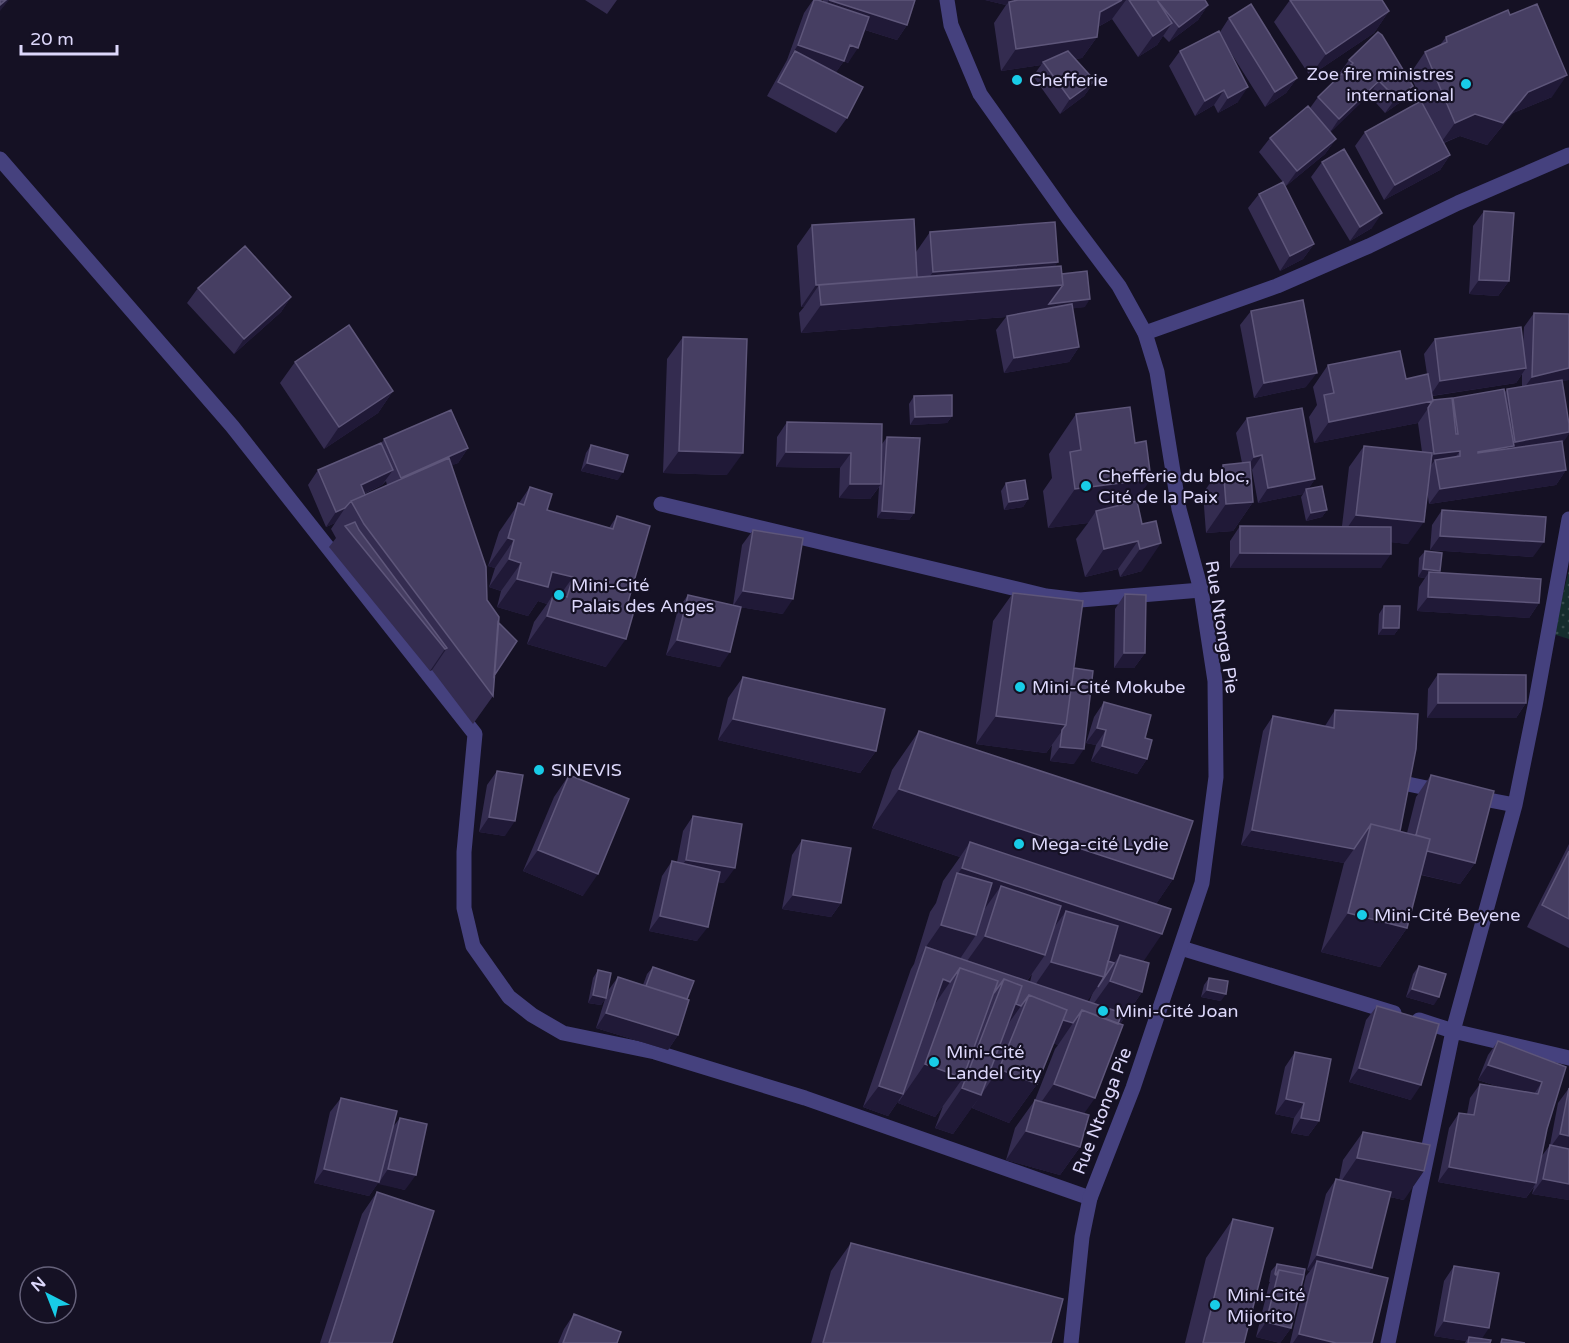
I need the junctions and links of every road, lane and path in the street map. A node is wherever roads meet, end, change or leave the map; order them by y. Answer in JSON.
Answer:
{"nodes":[{"id":1,"x":946,"y":0,"type":"edge"},
{"id":2,"x":1569,"y":155,"type":"edge"},
{"id":3,"x":0,"y":159,"type":"edge"},
{"id":4,"x":1145,"y":333,"type":"junction"},
{"id":5,"x":661,"y":504,"type":"dead end"},
{"id":6,"x":1569,"y":519,"type":"edge"},
{"id":7,"x":1201,"y":590,"type":"junction"},
{"id":8,"x":1403,"y":783,"type":"edge"},
{"id":9,"x":1515,"y":804,"type":"junction"},
{"id":10,"x":1181,"y":948,"type":"junction"},
{"id":11,"x":1453,"y":1030,"type":"junction"},
{"id":12,"x":1569,"y":1058,"type":"edge"},
{"id":13,"x":1090,"y":1198,"type":"junction"},
{"id":14,"x":1071,"y":1343,"type":"edge"},
{"id":15,"x":1388,"y":1343,"type":"edge"}],
"edges":[{"from":1,"to":4,"type":"street","name":"Rue Ntonga Pie"},
{"from":2,"to":4,"type":"street"},
{"from":3,"to":13,"type":"street"},
{"from":4,"to":7,"type":"street","name":"Rue Ntonga Pie"},
{"from":5,"to":7,"type":"street"},
{"from":6,"to":9,"type":"street"},
{"from":7,"to":10,"type":"street","name":"Rue Ntonga Pie"},
{"from":8,"to":9,"type":"street"},
{"from":9,"to":11,"type":"street"},
{"from":10,"to":11,"type":"street"},
{"from":10,"to":13,"type":"street","name":"Rue Ntonga Pie"},
{"from":11,"to":12,"type":"street"},
{"from":11,"to":15,"type":"street"},
{"from":13,"to":14,"type":"street","name":"Rue Ntonga Pie"}]}
